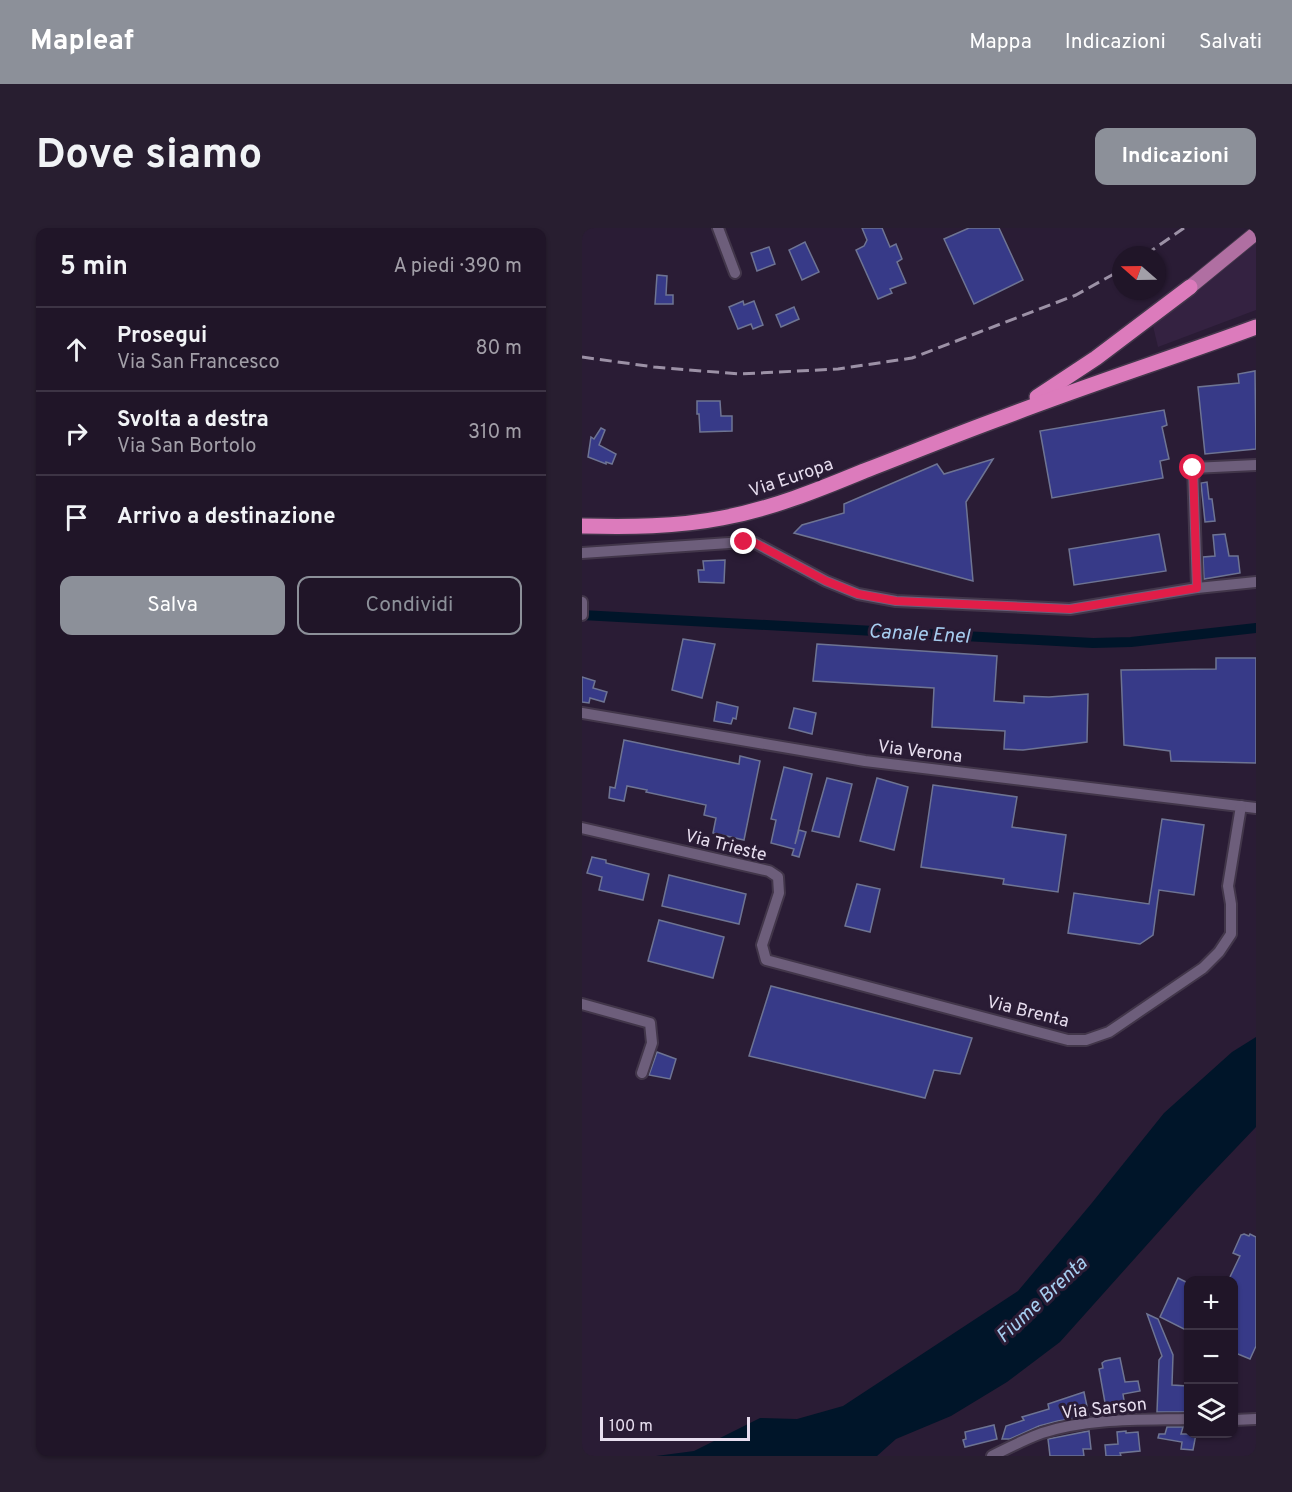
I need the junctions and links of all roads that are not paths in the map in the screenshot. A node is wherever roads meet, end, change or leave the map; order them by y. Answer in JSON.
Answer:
{"nodes":[{"id":1,"x":718,"y":228,"type":"edge"},
{"id":2,"x":1256,"y":233,"type":"edge"},
{"id":3,"x":735,"y":273,"type":"dead end"},
{"id":4,"x":1190,"y":287,"type":"joint"},
{"id":5,"x":1256,"y":317,"type":"edge"},
{"id":6,"x":1256,"y":327,"type":"edge"},
{"id":7,"x":1096,"y":383,"type":"junction"},
{"id":8,"x":1003,"y":417,"type":"junction"},
{"id":9,"x":1256,"y":465,"type":"edge"},
{"id":10,"x":582,"y":526,"type":"edge"},
{"id":11,"x":582,"y":553,"type":"edge"},
{"id":12,"x":1256,"y":582,"type":"edge"},
{"id":13,"x":1197,"y":588,"type":"junction"},
{"id":14,"x":582,"y":603,"type":"edge"},
{"id":15,"x":582,"y":615,"type":"edge"},
{"id":16,"x":582,"y":713,"type":"edge"},
{"id":17,"x":1241,"y":806,"type":"junction"},
{"id":18,"x":1256,"y":808,"type":"edge"},
{"id":19,"x":582,"y":828,"type":"edge"},
{"id":20,"x":765,"y":960,"type":"joint"},
{"id":21,"x":582,"y":1004,"type":"edge"},
{"id":22,"x":642,"y":1073,"type":"dead end"},
{"id":23,"x":1184,"y":1419,"type":"edge"},
{"id":24,"x":1256,"y":1419,"type":"edge"},
{"id":25,"x":1238,"y":1420,"type":"edge"},
{"id":26,"x":992,"y":1456,"type":"edge"}],
"edges":[{"from":1,"to":3,"type":"street"},
{"from":2,"to":4,"type":"main road"},
{"from":4,"to":8,"type":"highway"},
{"from":5,"to":7,"type":"highway"},
{"from":6,"to":7,"type":"highway"},
{"from":7,"to":8,"type":"highway"},
{"from":8,"to":10,"type":"highway","name":"Via Europa"},
{"from":9,"to":13,"type":"street"},
{"from":11,"to":13,"type":"street"},
{"from":12,"to":13,"type":"street"},
{"from":14,"to":15,"type":"street"},
{"from":16,"to":17,"type":"street","name":"Via Verona"},
{"from":17,"to":18,"type":"street","name":"Via Verona"},
{"from":17,"to":20,"type":"street","name":"Via Brenta"},
{"from":19,"to":20,"type":"street","name":"Via Trieste"},
{"from":21,"to":22,"type":"street"},
{"from":23,"to":26,"type":"street","name":"Via Sarson"},
{"from":24,"to":25,"type":"street"}]}
